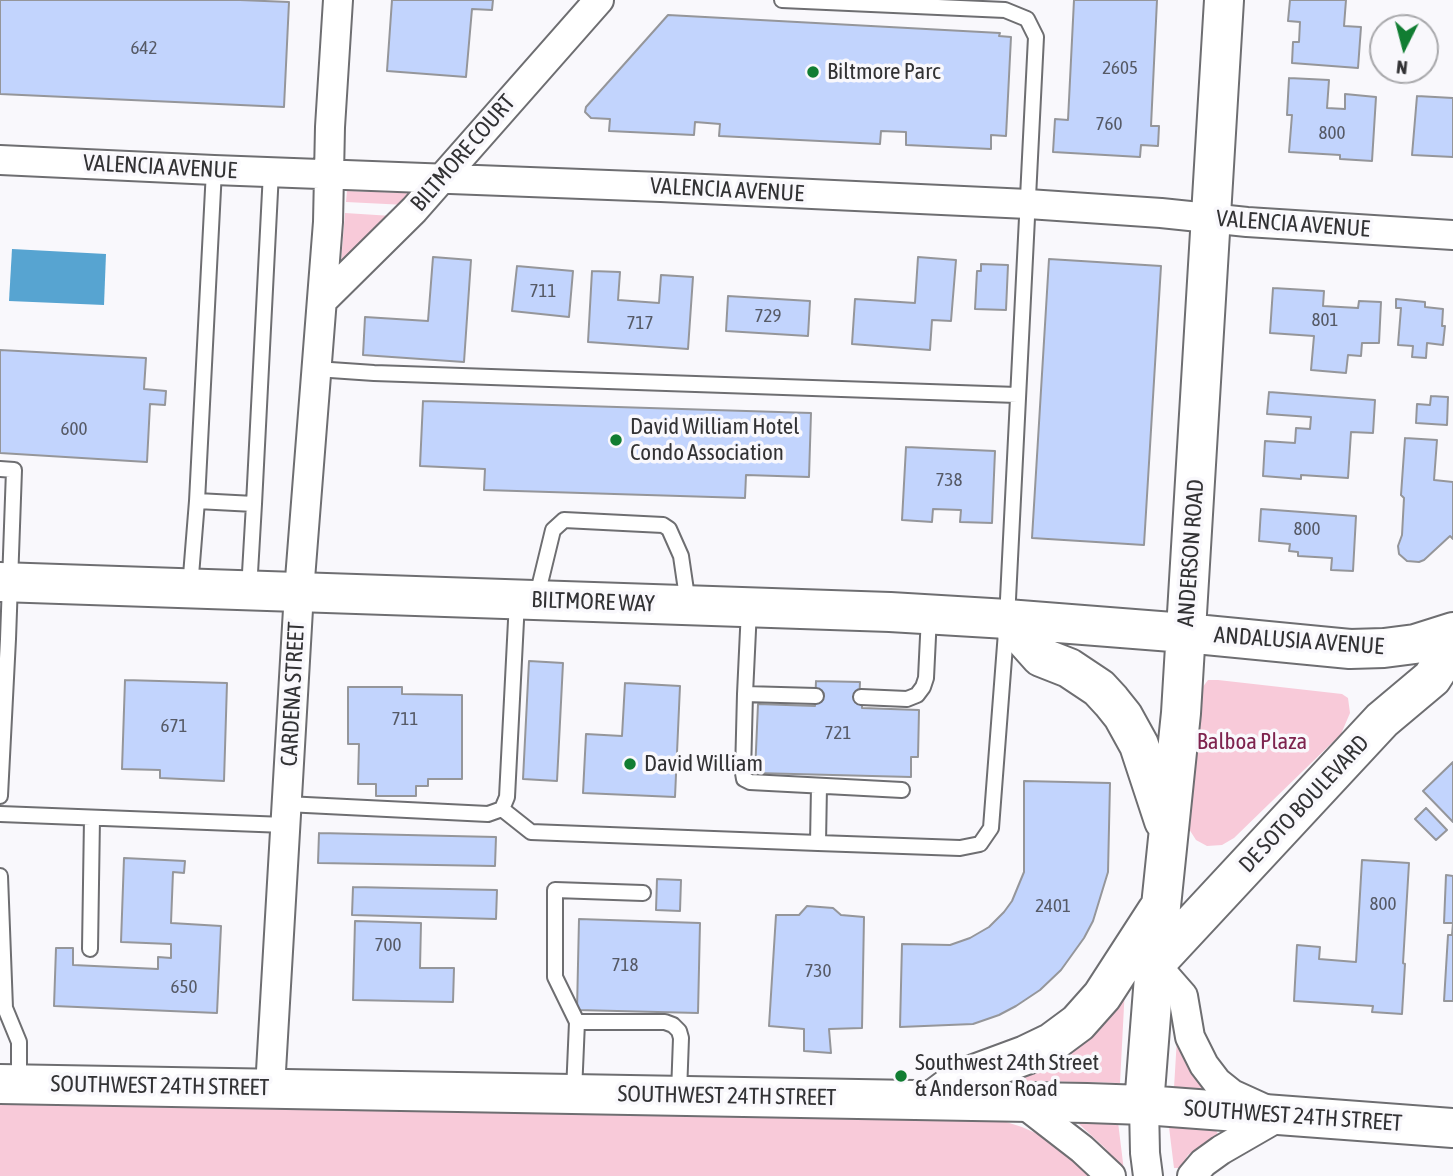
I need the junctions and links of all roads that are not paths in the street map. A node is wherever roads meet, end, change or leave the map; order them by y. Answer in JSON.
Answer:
{"nodes":[{"id":1,"x":338,"y":0,"type":"edge"},
{"id":2,"x":599,"y":0,"type":"edge"},
{"id":3,"x":782,"y":0,"type":"edge"},
{"id":4,"x":1224,"y":0,"type":"edge"},
{"id":5,"x":0,"y":160,"type":"edge"},
{"id":6,"x":214,"y":170,"type":"junction"},
{"id":7,"x":271,"y":172,"type":"junction"},
{"id":8,"x":328,"y":174,"type":"junction"},
{"id":9,"x":442,"y":179,"type":"junction"},
{"id":10,"x":1028,"y":204,"type":"junction"},
{"id":11,"x":1211,"y":218,"type":"junction"},
{"id":12,"x":1453,"y":235,"type":"edge"},
{"id":13,"x":322,"y":301,"type":"junction"},
{"id":14,"x":316,"y":369,"type":"junction"},
{"id":15,"x":1017,"y":395,"type":"junction"},
{"id":16,"x":0,"y":469,"type":"edge"},
{"id":17,"x":197,"y":500,"type":"junction"},
{"id":18,"x":254,"y":504,"type":"junction"},
{"id":19,"x":5,"y":582,"type":"edge"},
{"id":20,"x":190,"y":588,"type":"junction"},
{"id":21,"x":249,"y":590,"type":"junction"},
{"id":22,"x":299,"y":592,"type":"junction"},
{"id":23,"x":526,"y":600,"type":"junction"},
{"id":24,"x":688,"y":605,"type":"junction"},
{"id":25,"x":749,"y":607,"type":"junction"},
{"id":26,"x":929,"y":614,"type":"junction"},
{"id":27,"x":1007,"y":619,"type":"junction"},
{"id":28,"x":1453,"y":632,"type":"edge"},
{"id":29,"x":1185,"y":633,"type":"junction"},
{"id":30,"x":1453,"y":645,"type":"edge"},
{"id":31,"x":745,"y":694,"type":"junction"},
{"id":32,"x":816,"y":696,"type":"dead end"},
{"id":33,"x":860,"y":697,"type":"dead end"},
{"id":34,"x":819,"y":786,"type":"junction"},
{"id":35,"x":902,"y":790,"type":"dead end"},
{"id":36,"x":0,"y":796,"type":"edge"},
{"id":37,"x":502,"y":809,"type":"junction"},
{"id":38,"x":0,"y":814,"type":"edge"},
{"id":39,"x":286,"y":814,"type":"junction"},
{"id":40,"x":92,"y":818,"type":"junction"},
{"id":41,"x":1169,"y":835,"type":"junction"},
{"id":42,"x":818,"y":843,"type":"junction"},
{"id":43,"x":0,"y":876,"type":"edge"},
{"id":44,"x":643,"y":893,"type":"dead end"},
{"id":45,"x":1161,"y":904,"type":"junction"},
{"id":46,"x":90,"y":949,"type":"dead end"},
{"id":47,"x":1155,"y":964,"type":"junction"},
{"id":48,"x":2,"y":1008,"type":"edge"},
{"id":49,"x":577,"y":1022,"type":"junction"},
{"id":50,"x":10,"y":1084,"type":"edge"},
{"id":51,"x":270,"y":1088,"type":"junction"},
{"id":52,"x":574,"y":1093,"type":"junction"},
{"id":53,"x":678,"y":1095,"type":"junction"},
{"id":54,"x":933,"y":1100,"type":"junction"},
{"id":55,"x":1020,"y":1101,"type":"junction"},
{"id":56,"x":1144,"y":1105,"type":"junction"},
{"id":57,"x":1280,"y":1116,"type":"junction"},
{"id":58,"x":1453,"y":1128,"type":"edge"},
{"id":59,"x":1111,"y":1176,"type":"edge"},
{"id":60,"x":1148,"y":1176,"type":"edge"},
{"id":61,"x":1192,"y":1176,"type":"edge"}],
"edges":[{"from":1,"to":8,"type":"street"},
{"from":2,"to":9,"type":"street","name":"BILTMORE COURT"},
{"from":3,"to":10,"type":"lane"},
{"from":4,"to":11,"type":"street","name":"ANDERSON ROAD"},
{"from":5,"to":6,"type":"street","name":"VALENCIA AVENUE"},
{"from":6,"to":7,"type":"street","name":"VALENCIA AVENUE"},
{"from":6,"to":17,"type":"lane"},
{"from":7,"to":8,"type":"street","name":"VALENCIA AVENUE"},
{"from":7,"to":18,"type":"lane"},
{"from":8,"to":9,"type":"street","name":"VALENCIA AVENUE"},
{"from":8,"to":13,"type":"street","name":"CARDENA STREET"},
{"from":9,"to":10,"type":"street","name":"VALENCIA AVENUE"},
{"from":9,"to":13,"type":"street","name":"BILTMORE COURT"},
{"from":10,"to":11,"type":"street","name":"VALENCIA AVENUE"},
{"from":10,"to":15,"type":"lane"},
{"from":11,"to":12,"type":"street","name":"VALENCIA AVENUE"},
{"from":11,"to":29,"type":"street","name":"ANDERSON ROAD"},
{"from":13,"to":14,"type":"street","name":"CARDENA STREET"},
{"from":14,"to":15,"type":"lane"},
{"from":14,"to":22,"type":"street","name":"CARDENA STREET"},
{"from":15,"to":27,"type":"lane"},
{"from":16,"to":19,"type":"lane"},
{"from":17,"to":18,"type":"lane"},
{"from":17,"to":20,"type":"lane"},
{"from":18,"to":21,"type":"lane"},
{"from":19,"to":20,"type":"street","name":"BILTMORE WAY"},
{"from":19,"to":36,"type":"lane"},
{"from":20,"to":21,"type":"street","name":"BILTMORE WAY"},
{"from":21,"to":22,"type":"street","name":"BILTMORE WAY"},
{"from":22,"to":23,"type":"street","name":"BILTMORE WAY"},
{"from":22,"to":39,"type":"street","name":"CARDENA STREET"},
{"from":23,"to":24,"type":"street","name":"BILTMORE WAY"},
{"from":23,"to":24,"type":"lane"},
{"from":23,"to":37,"type":"lane"},
{"from":24,"to":25,"type":"street","name":"BILTMORE WAY"},
{"from":25,"to":26,"type":"street","name":"BILTMORE WAY"},
{"from":25,"to":31,"type":"lane"},
{"from":26,"to":27,"type":"street","name":"BILTMORE WAY"},
{"from":26,"to":33,"type":"lane"},
{"from":27,"to":29,"type":"street","name":"BILTMORE WAY"},
{"from":27,"to":41,"type":"street"},
{"from":27,"to":42,"type":"lane"},
{"from":28,"to":29,"type":"street","name":"ANDALUSIA AVENUE"},
{"from":29,"to":41,"type":"street","name":"ANDERSON ROAD"},
{"from":30,"to":47,"type":"street","name":"DE SOTO BOULEVARD"},
{"from":31,"to":32,"type":"lane"},
{"from":31,"to":34,"type":"lane"},
{"from":34,"to":35,"type":"lane"},
{"from":34,"to":42,"type":"lane"},
{"from":37,"to":39,"type":"lane"},
{"from":37,"to":42,"type":"lane"},
{"from":38,"to":40,"type":"lane"},
{"from":39,"to":40,"type":"lane"},
{"from":39,"to":51,"type":"street","name":"CARDENA STREET"},
{"from":40,"to":46,"type":"lane"},
{"from":41,"to":45,"type":"street","name":"ANDERSON ROAD"},
{"from":43,"to":48,"type":"lane"},
{"from":44,"to":49,"type":"lane"},
{"from":45,"to":47,"type":"street","name":"ANDERSON ROAD"},
{"from":45,"to":54,"type":"street"},
{"from":47,"to":56,"type":"street","name":"ANDERSON ROAD"},
{"from":47,"to":57,"type":"street"},
{"from":48,"to":50,"type":"lane"},
{"from":49,"to":52,"type":"lane"},
{"from":49,"to":53,"type":"lane"},
{"from":50,"to":51,"type":"street","name":"SOUTHWEST 24TH STREET"},
{"from":51,"to":52,"type":"street","name":"SOUTHWEST 24TH STREET"},
{"from":52,"to":53,"type":"street","name":"SOUTHWEST 24TH STREET"},
{"from":53,"to":54,"type":"street","name":"SOUTHWEST 24TH STREET"},
{"from":54,"to":55,"type":"street","name":"SOUTHWEST 24TH STREET"},
{"from":55,"to":56,"type":"street","name":"SOUTHWEST 24TH STREET"},
{"from":55,"to":59,"type":"street"},
{"from":56,"to":57,"type":"street","name":"SOUTHWEST 24TH STREET"},
{"from":56,"to":60,"type":"street"},
{"from":57,"to":58,"type":"street","name":"SOUTHWEST 24TH STREET"},
{"from":57,"to":61,"type":"street"}]}
